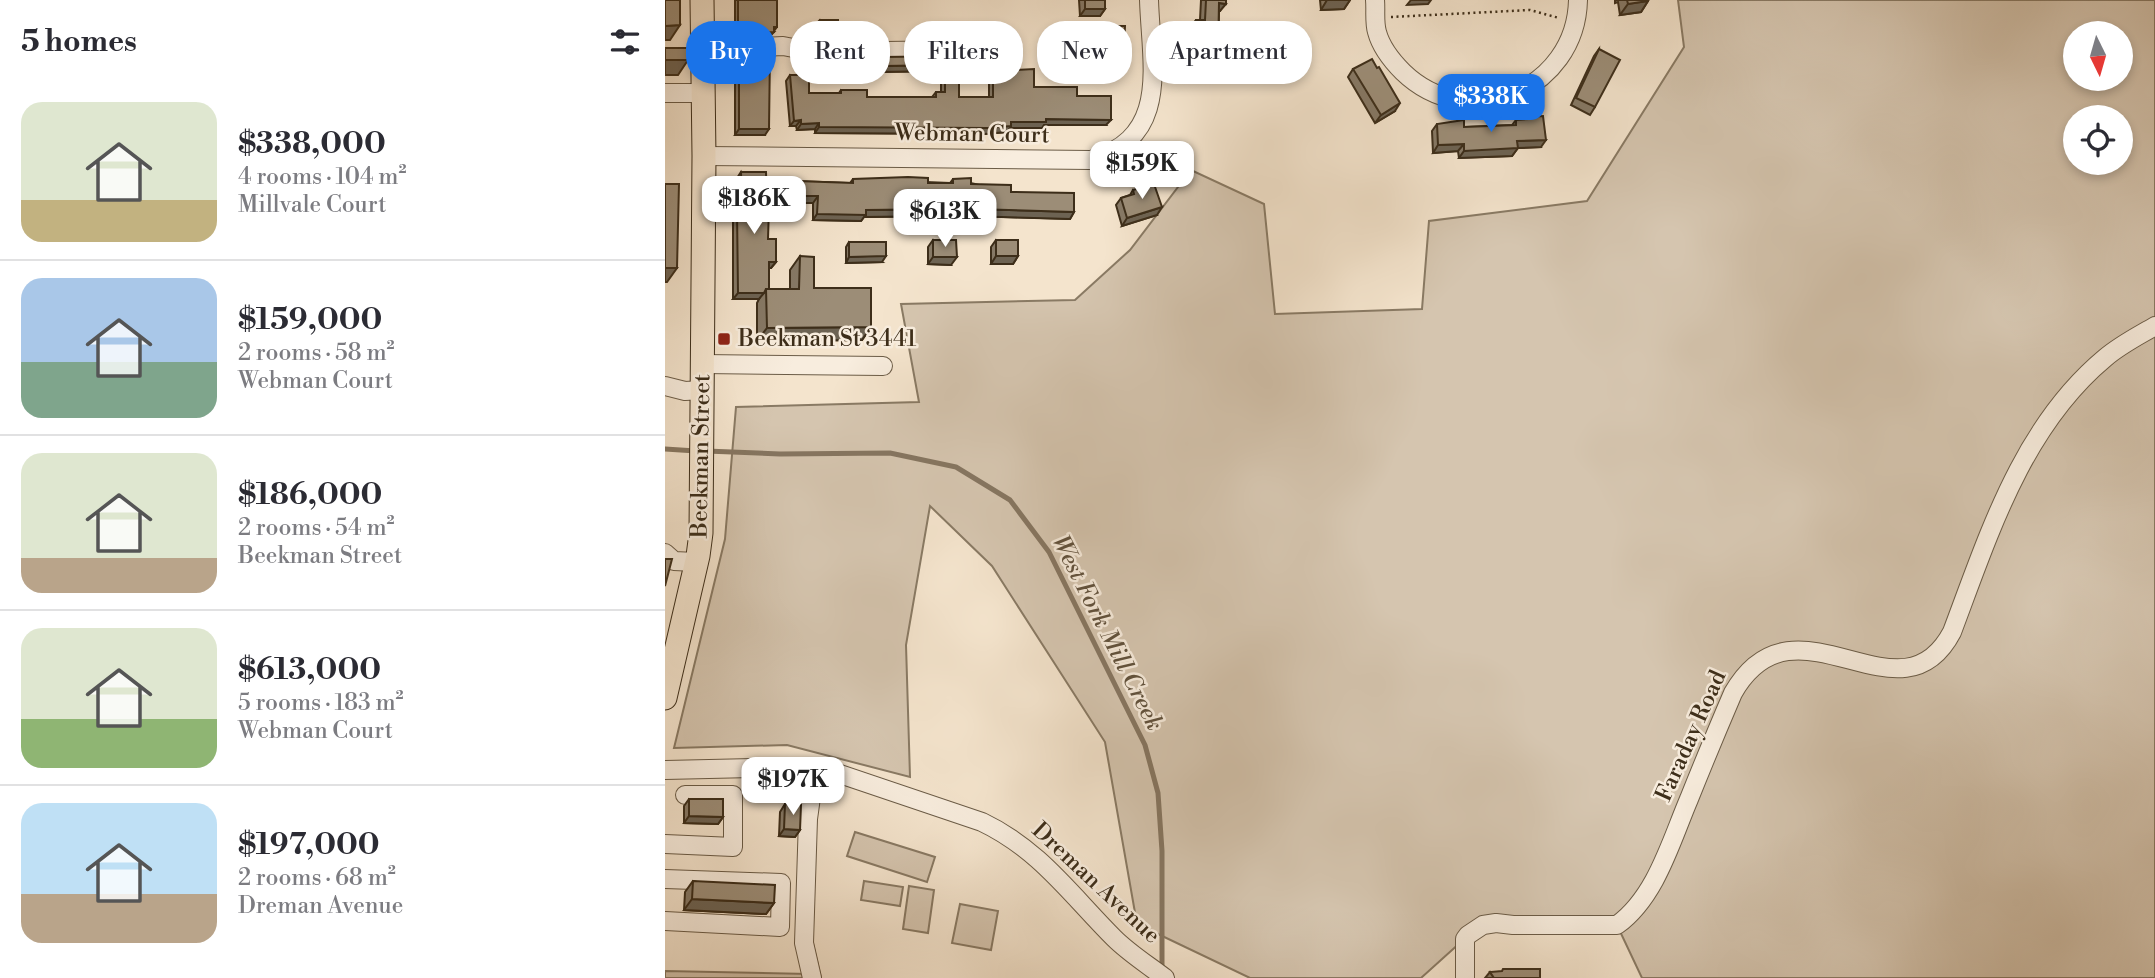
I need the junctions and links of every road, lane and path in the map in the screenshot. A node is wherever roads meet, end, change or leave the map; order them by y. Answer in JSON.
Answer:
{"nodes":[{"id":1,"x":702,"y":0,"type":"edge"},
{"id":2,"x":1149,"y":0,"type":"edge"},
{"id":3,"x":1578,"y":0,"type":"edge"},
{"id":4,"x":1376,"y":9,"type":"edge"},
{"id":5,"x":702,"y":21,"type":"edge"},
{"id":6,"x":1575,"y":22,"type":"junction"},
{"id":7,"x":776,"y":46,"type":"edge"},
{"id":8,"x":904,"y":51,"type":"edge"},
{"id":9,"x":703,"y":84,"type":"edge"},
{"id":10,"x":665,"y":93,"type":"edge"},
{"id":11,"x":703,"y":93,"type":"junction"},
{"id":12,"x":704,"y":156,"type":"junction"},
{"id":13,"x":2155,"y":326,"type":"edge"},
{"id":14,"x":703,"y":364,"type":"junction"},
{"id":15,"x":883,"y":366,"type":"dead end"},
{"id":16,"x":665,"y":386,"type":"edge"},
{"id":17,"x":703,"y":390,"type":"junction"},
{"id":18,"x":665,"y":553,"type":"edge"},
{"id":19,"x":696,"y":562,"type":"junction"},
{"id":20,"x":665,"y":698,"type":"edge"},
{"id":21,"x":815,"y":768,"type":"junction"},
{"id":22,"x":733,"y":769,"type":"junction"},
{"id":23,"x":665,"y":770,"type":"edge"},
{"id":24,"x":684,"y":770,"type":"junction"},
{"id":25,"x":733,"y":794,"type":"junction"},
{"id":26,"x":685,"y":795,"type":"junction"},
{"id":27,"x":665,"y":844,"type":"edge"},
{"id":28,"x":718,"y":847,"type":"junction"},
{"id":29,"x":665,"y":879,"type":"edge"},
{"id":30,"x":700,"y":902,"type":"junction"},
{"id":31,"x":665,"y":920,"type":"edge"},
{"id":32,"x":812,"y":978,"type":"edge"},
{"id":33,"x":1165,"y":978,"type":"edge"},
{"id":34,"x":1465,"y":978,"type":"edge"}],
"edges":[{"from":1,"to":5,"type":"main road","name":"Beekman Street"},
{"from":2,"to":12,"type":"street","name":"Webman Court"},
{"from":3,"to":6,"type":"street"},
{"from":4,"to":6,"type":"path"},
{"from":4,"to":6,"type":"street"},
{"from":7,"to":8,"type":"street"},
{"from":9,"to":11,"type":"main road","name":"Beekman Street"},
{"from":10,"to":11,"type":"street"},
{"from":11,"to":12,"type":"main road","name":"Beekman Street"},
{"from":12,"to":14,"type":"main road","name":"Beekman Street"},
{"from":13,"to":34,"type":"street","name":"Faraday Road"},
{"from":14,"to":15,"type":"street"},
{"from":14,"to":17,"type":"main road","name":"Beekman Street"},
{"from":16,"to":17,"type":"street"},
{"from":17,"to":19,"type":"main road","name":"Beekman Street"},
{"from":18,"to":19,"type":"street"},
{"from":19,"to":20,"type":"main road","name":"Beekman Street"},
{"from":21,"to":22,"type":"street","name":"Dreman Avenue"},
{"from":21,"to":32,"type":"street"},
{"from":21,"to":33,"type":"street","name":"Dreman Avenue"},
{"from":22,"to":24,"type":"street","name":"Dreman Avenue"},
{"from":22,"to":25,"type":"street"},
{"from":23,"to":24,"type":"street","name":"Dreman Avenue"},
{"from":24,"to":26,"type":"street"},
{"from":25,"to":26,"type":"street"},
{"from":25,"to":28,"type":"street"},
{"from":26,"to":28,"type":"street"},
{"from":27,"to":28,"type":"street"},
{"from":29,"to":30,"type":"street"},
{"from":30,"to":30,"type":"street"},
{"from":30,"to":31,"type":"street"}]}
